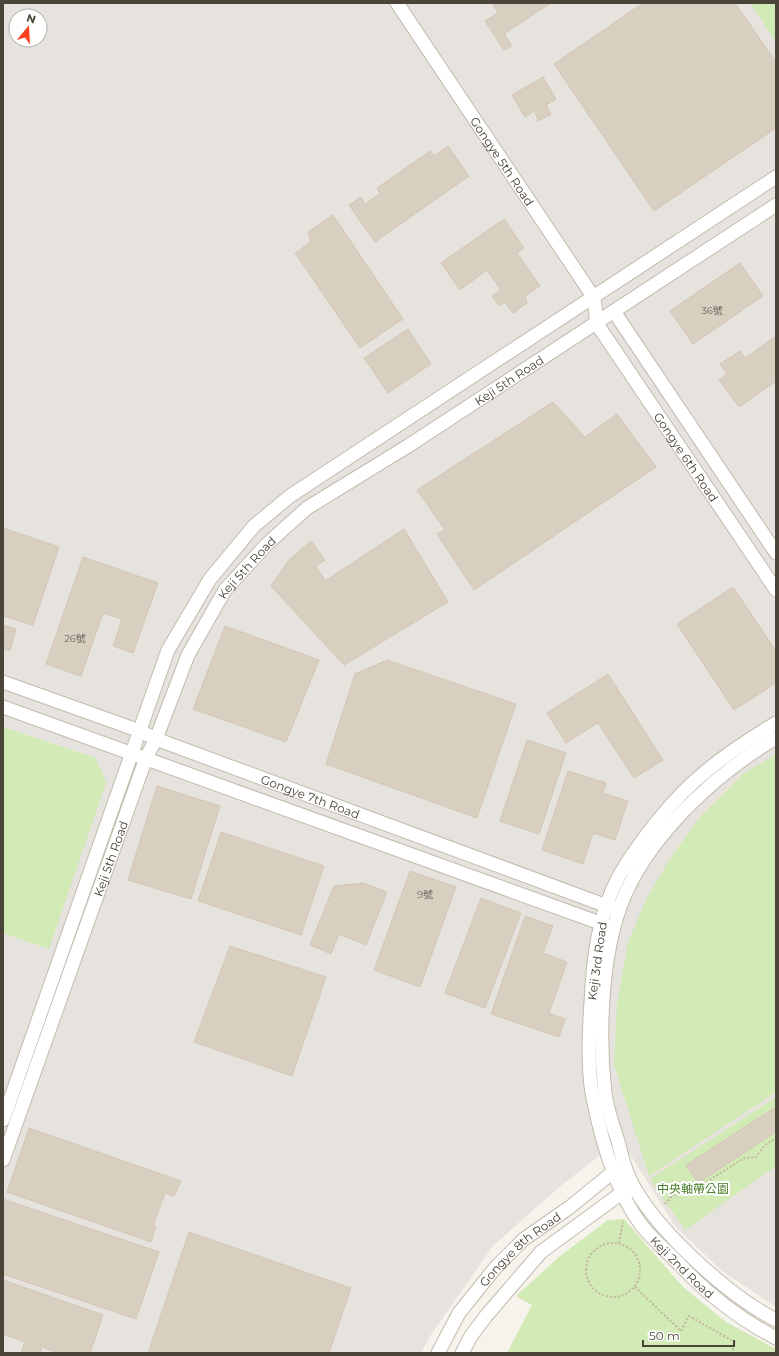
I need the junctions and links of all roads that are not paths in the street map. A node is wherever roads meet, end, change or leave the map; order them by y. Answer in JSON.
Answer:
{"nodes":[{"id":1,"x":397,"y":3,"type":"edge"},
{"id":2,"x":776,"y":177,"type":"edge"},
{"id":3,"x":776,"y":205,"type":"edge"},
{"id":4,"x":594,"y":298,"type":"junction"},
{"id":5,"x":614,"y":312,"type":"junction"},
{"id":6,"x":597,"y":324,"type":"junction"},
{"id":7,"x":776,"y":553,"type":"edge"},
{"id":8,"x":776,"y":590,"type":"edge"},
{"id":9,"x":3,"y":682,"type":"edge"},
{"id":10,"x":3,"y":707,"type":"edge"},
{"id":11,"x":776,"y":723,"type":"edge"},
{"id":12,"x":140,"y":731,"type":"junction"},
{"id":13,"x":776,"y":738,"type":"edge"},
{"id":14,"x":156,"y":739,"type":"junction"},
{"id":15,"x":132,"y":754,"type":"junction"},
{"id":16,"x":146,"y":758,"type":"junction"},
{"id":17,"x":613,"y":908,"type":"junction"},
{"id":18,"x":600,"y":923,"type":"junction"},
{"id":19,"x":614,"y":932,"type":"junction"},
{"id":20,"x":3,"y":1120,"type":"edge"},
{"id":21,"x":3,"y":1160,"type":"edge"},
{"id":22,"x":619,"y":1169,"type":"junction"},
{"id":23,"x":629,"y":1190,"type":"junction"},
{"id":24,"x":776,"y":1320,"type":"edge"},
{"id":25,"x":776,"y":1338,"type":"edge"},
{"id":26,"x":438,"y":1353,"type":"edge"},
{"id":27,"x":462,"y":1353,"type":"edge"}],
"edges":[{"from":1,"to":4,"type":"street","name":"Gongye 5th Road"},
{"from":2,"to":4,"type":"street","name":"Keji 5th Road"},
{"from":3,"to":5,"type":"street","name":"Keji 5th Road"},
{"from":4,"to":6,"type":"street","name":"Gongye 5th Road"},
{"from":4,"to":12,"type":"street","name":"Keji 5th Road"},
{"from":5,"to":6,"type":"street","name":"Keji 5th Road"},
{"from":5,"to":7,"type":"street","name":"Gongye 6th Road"},
{"from":6,"to":8,"type":"street","name":"Gongye 6th Road"},
{"from":6,"to":14,"type":"street","name":"Keji 5th Road"},
{"from":9,"to":12,"type":"street","name":"Gongye 7th Road"},
{"from":10,"to":15,"type":"street","name":"Gongye 7th Road"},
{"from":11,"to":17,"type":"street","name":"Keji 3rd Road"},
{"from":12,"to":14,"type":"street","name":"Gongye 7th Road"},
{"from":12,"to":15,"type":"street","name":"Keji 5th Road"},
{"from":13,"to":17,"type":"street","name":"Keji 3rd Road"},
{"from":14,"to":16,"type":"street","name":"Keji 5th Road"},
{"from":14,"to":17,"type":"street","name":"Gongye 7th Road"},
{"from":15,"to":16,"type":"street","name":"Gongye 7th Road"},
{"from":15,"to":20,"type":"street","name":"Keji 5th Road"},
{"from":16,"to":18,"type":"street","name":"Gongye 7th Road"},
{"from":16,"to":21,"type":"street","name":"Keji 5th Road"},
{"from":17,"to":18,"type":"street","name":"Keji 3rd Road"},
{"from":17,"to":19,"type":"street","name":"Keji 3rd Road"},
{"from":18,"to":19,"type":"street","name":"Gongye 7th Road"},
{"from":18,"to":22,"type":"street","name":"Keji 3rd Road"},
{"from":19,"to":22,"type":"street","name":"Keji 3rd Road"},
{"from":22,"to":23,"type":"street","name":"Keji 2nd Road"},
{"from":22,"to":26,"type":"street","name":"Gongye 8th Road"},
{"from":23,"to":24,"type":"street","name":"Keji 2nd Road"},
{"from":23,"to":25,"type":"street","name":"Keji 2nd Road"},
{"from":23,"to":27,"type":"street","name":"Gongye 8th Road"}]}
